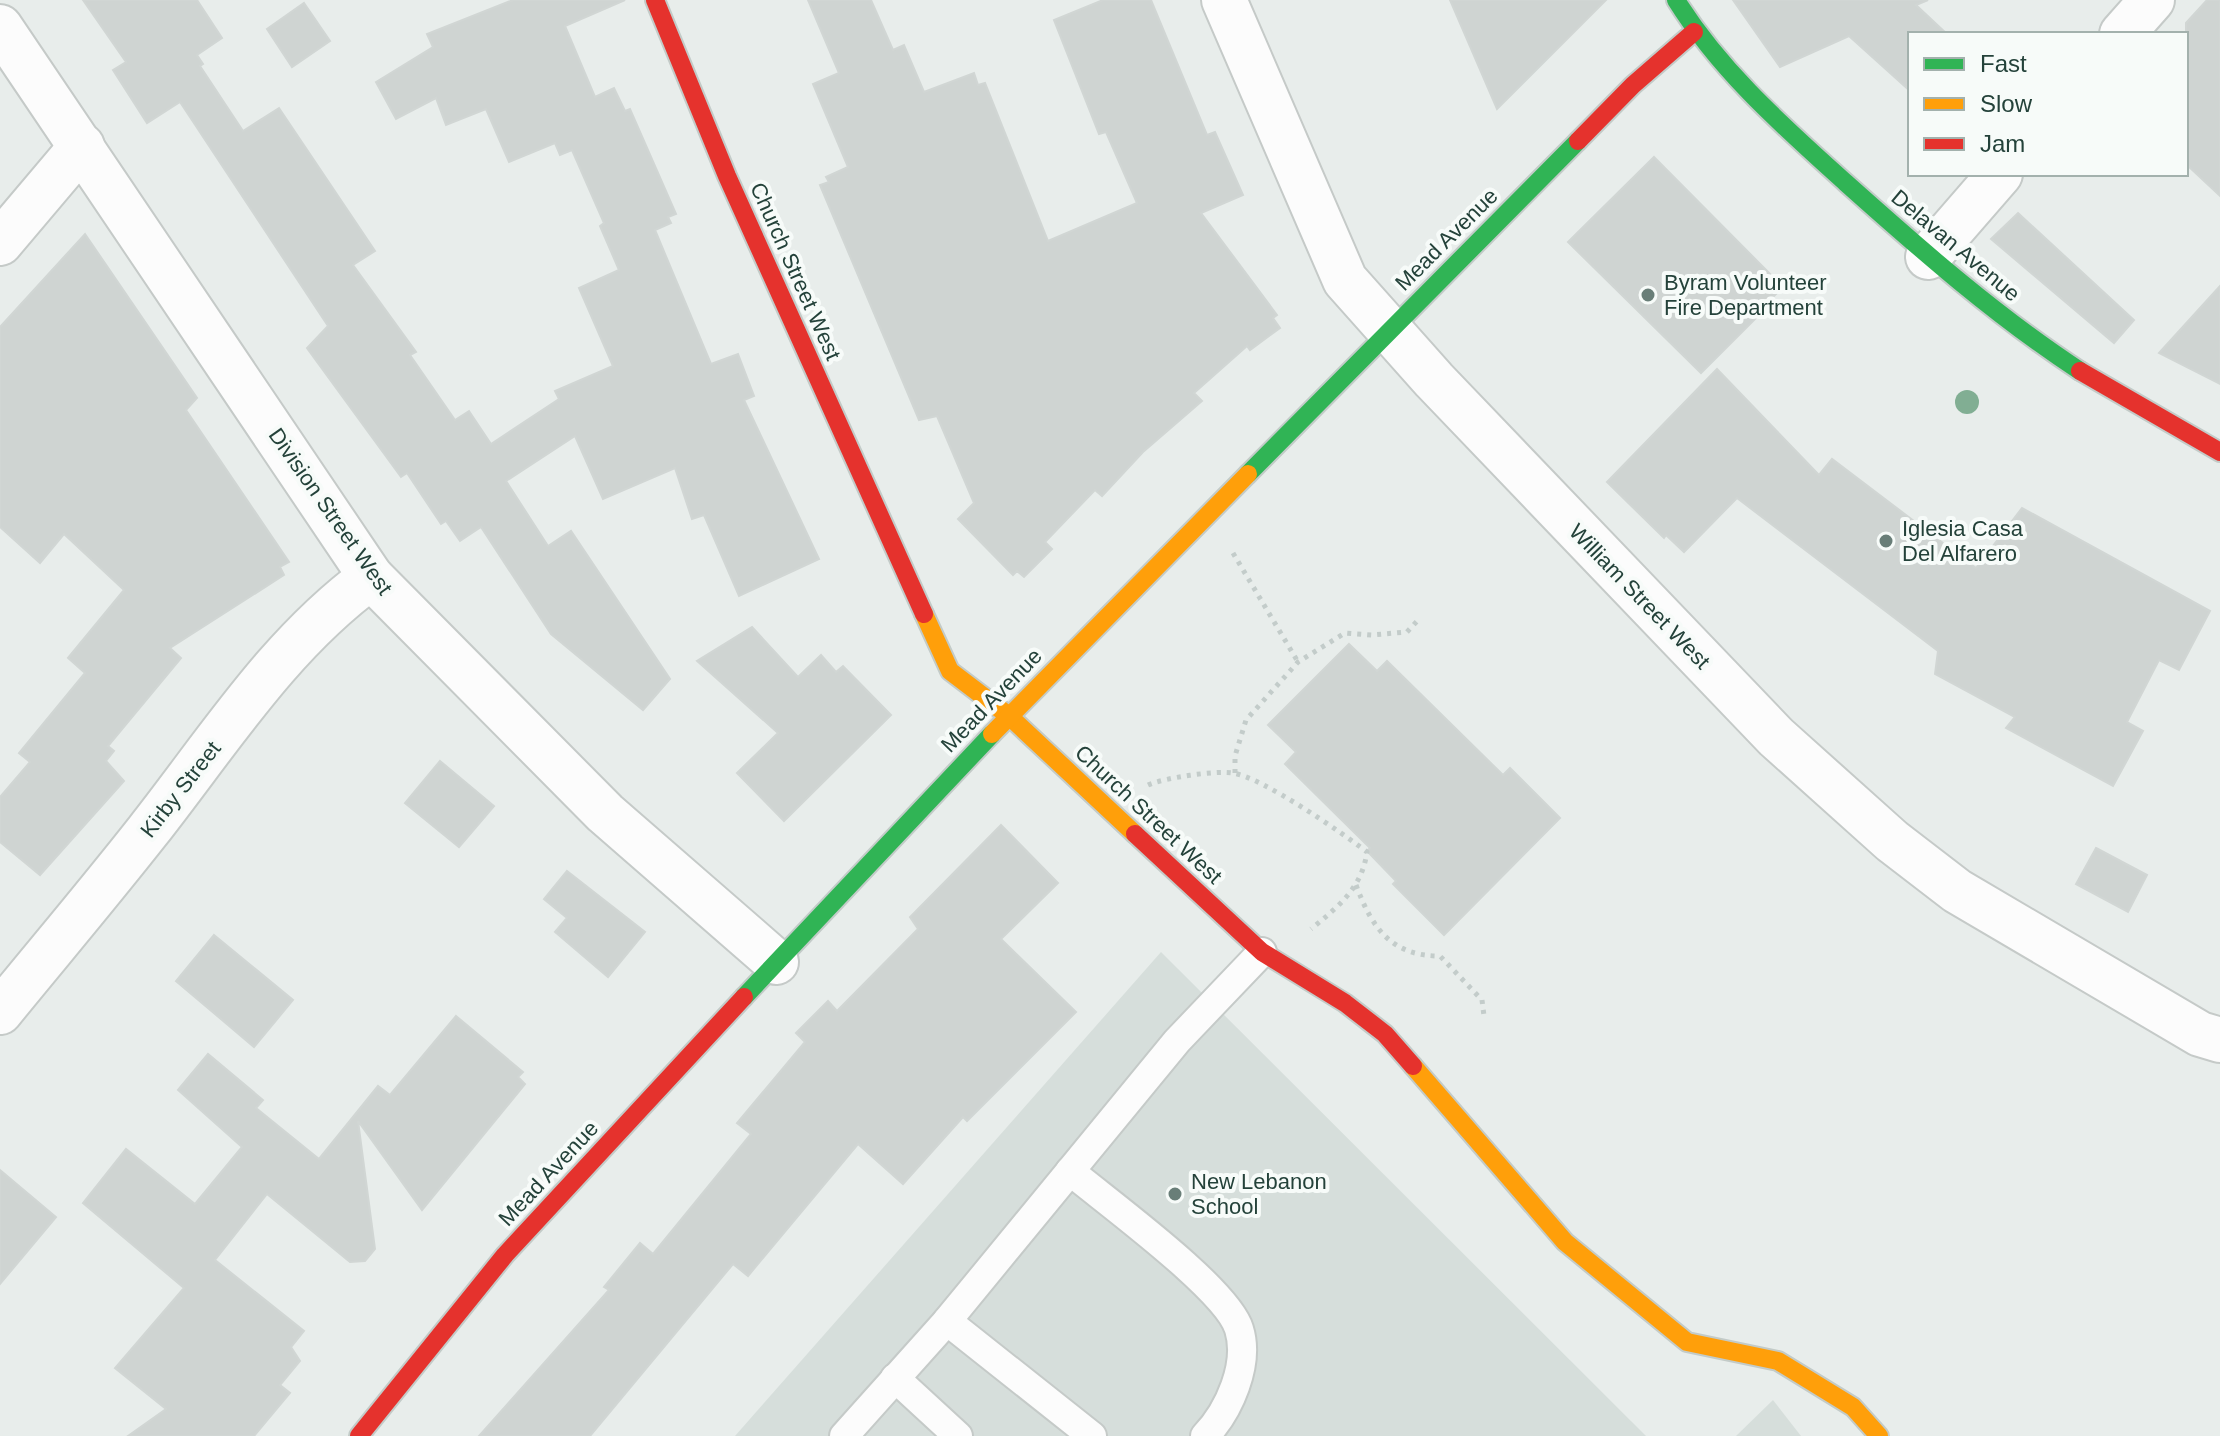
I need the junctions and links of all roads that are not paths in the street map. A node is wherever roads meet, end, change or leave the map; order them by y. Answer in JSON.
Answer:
{"nodes":[{"id":1,"x":655,"y":0,"type":"edge"},
{"id":2,"x":1224,"y":0,"type":"edge"},
{"id":3,"x":1676,"y":0,"type":"edge"},
{"id":4,"x":2152,"y":0,"type":"edge"},
{"id":5,"x":0,"y":27,"type":"edge"},
{"id":6,"x":1694,"y":32,"type":"junction"},
{"id":7,"x":2124,"y":32,"type":"edge"},
{"id":8,"x":82,"y":146,"type":"junction"},
{"id":9,"x":1998,"y":176,"type":"edge"},
{"id":10,"x":0,"y":243,"type":"edge"},
{"id":11,"x":1928,"y":257,"type":"junction"},
{"id":12,"x":1390,"y":330,"type":"junction"},
{"id":13,"x":2220,"y":452,"type":"edge"},
{"id":14,"x":371,"y":577,"type":"junction"},
{"id":15,"x":1009,"y":716,"type":"junction"},
{"id":16,"x":1268,"y":956,"type":"junction"},
{"id":17,"x":776,"y":962,"type":"junction"},
{"id":18,"x":0,"y":1012,"type":"edge"},
{"id":19,"x":2220,"y":1040,"type":"edge"},
{"id":20,"x":1070,"y":1171,"type":"junction"},
{"id":21,"x":947,"y":1321,"type":"junction"},
{"id":22,"x":895,"y":1378,"type":"junction"},
{"id":23,"x":359,"y":1436,"type":"edge"},
{"id":24,"x":844,"y":1436,"type":"edge"},
{"id":25,"x":958,"y":1436,"type":"edge"},
{"id":26,"x":1092,"y":1436,"type":"edge"},
{"id":27,"x":1205,"y":1436,"type":"edge"},
{"id":28,"x":1879,"y":1436,"type":"edge"}],
"edges":[{"from":1,"to":15,"type":"street","name":"Church Street West"},
{"from":2,"to":12,"type":"street","name":"William Street West"},
{"from":3,"to":6,"type":"street","name":"Delavan Avenue"},
{"from":4,"to":7,"type":"street"},
{"from":5,"to":8,"type":"street","name":"Division Street West"},
{"from":6,"to":11,"type":"street","name":"Delavan Avenue"},
{"from":6,"to":12,"type":"street","name":"Mead Avenue"},
{"from":8,"to":10,"type":"street"},
{"from":8,"to":14,"type":"street","name":"Division Street West"},
{"from":9,"to":11,"type":"street"},
{"from":11,"to":13,"type":"street","name":"Delavan Avenue"},
{"from":12,"to":15,"type":"street","name":"Mead Avenue"},
{"from":12,"to":19,"type":"street","name":"William Street West"},
{"from":14,"to":17,"type":"street","name":"Division Street West"},
{"from":14,"to":18,"type":"street","name":"Kirby Street"},
{"from":15,"to":16,"type":"street","name":"Church Street West"},
{"from":15,"to":17,"type":"street","name":"Mead Avenue"},
{"from":16,"to":20,"type":"lane"},
{"from":16,"to":28,"type":"street","name":"Church Street West"},
{"from":17,"to":23,"type":"street","name":"Mead Avenue"},
{"from":20,"to":21,"type":"lane"},
{"from":20,"to":27,"type":"lane"},
{"from":21,"to":22,"type":"lane"},
{"from":21,"to":26,"type":"lane"},
{"from":22,"to":24,"type":"lane"},
{"from":22,"to":25,"type":"lane"}]}
